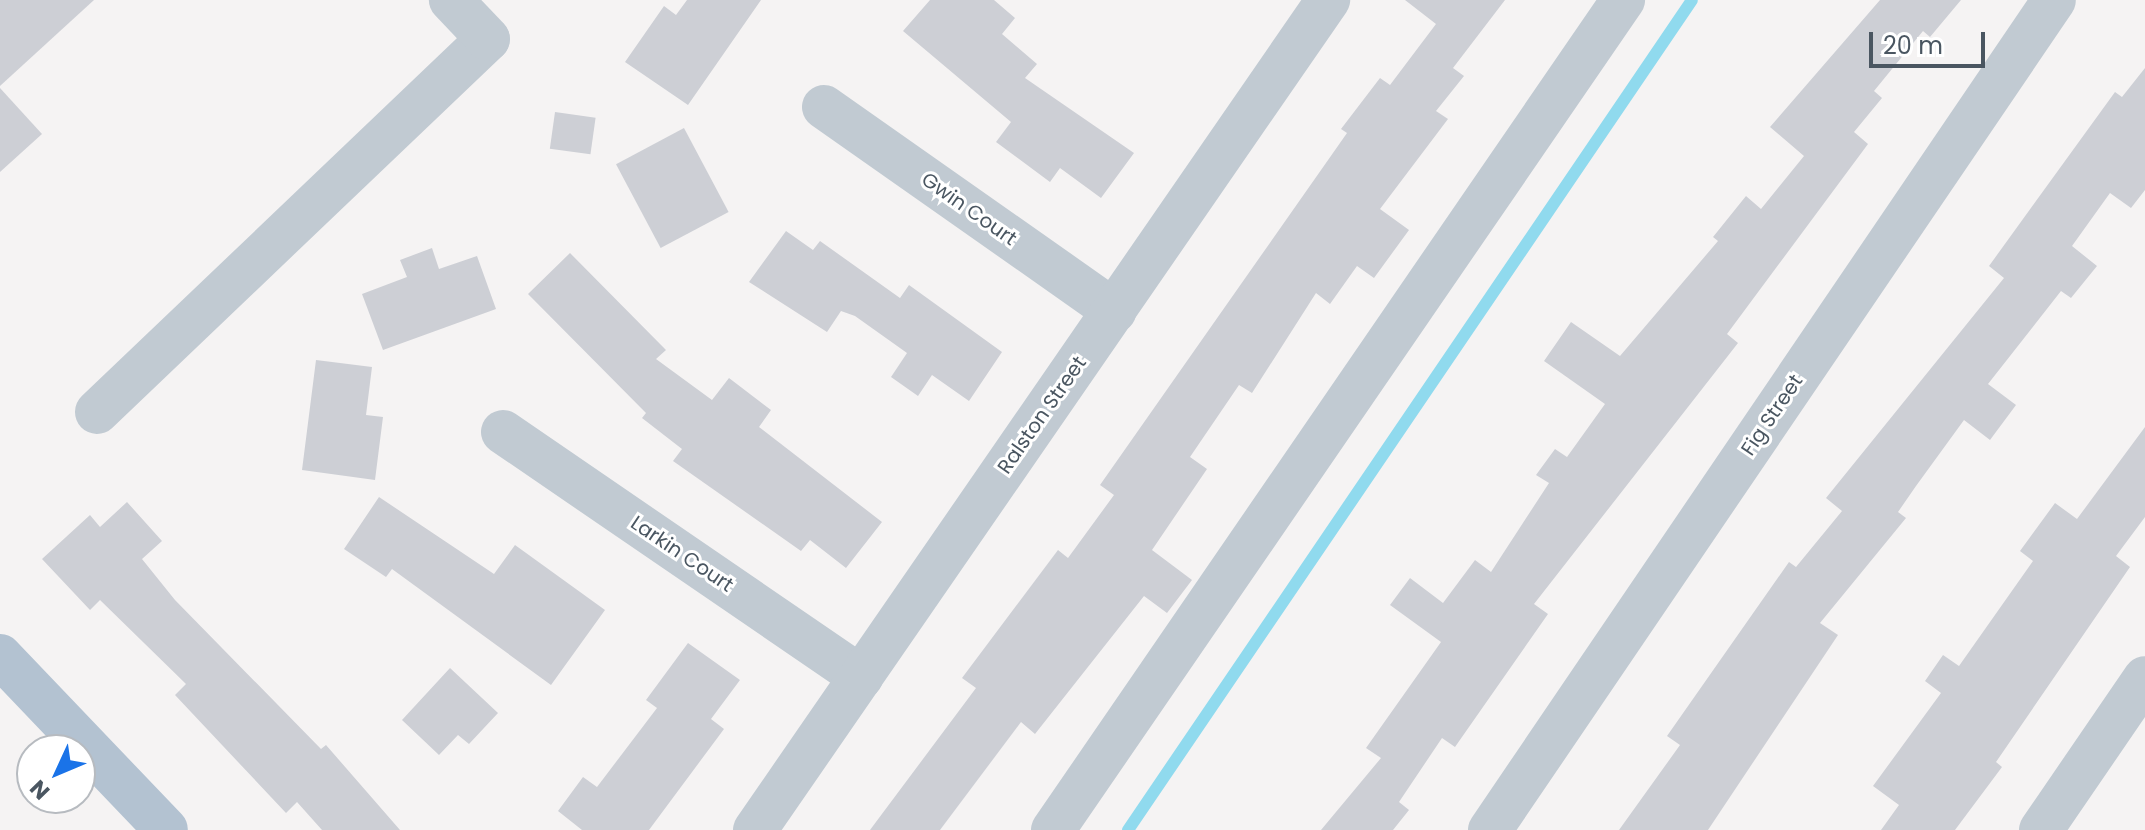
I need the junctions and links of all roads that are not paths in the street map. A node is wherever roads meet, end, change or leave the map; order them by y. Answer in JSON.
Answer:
{"nodes":[{"id":1,"x":451,"y":0,"type":"edge"},
{"id":2,"x":1328,"y":0,"type":"edge"},
{"id":3,"x":1623,"y":0,"type":"edge"},
{"id":4,"x":2054,"y":0,"type":"edge"},
{"id":5,"x":824,"y":107,"type":"dead end"},
{"id":6,"x":1114,"y":311,"type":"junction"},
{"id":7,"x":97,"y":412,"type":"dead end"},
{"id":8,"x":503,"y":432,"type":"dead end"},
{"id":9,"x":0,"y":656,"type":"edge"},
{"id":10,"x":861,"y":677,"type":"junction"},
{"id":11,"x":2145,"y":678,"type":"edge"},
{"id":12,"x":166,"y":830,"type":"edge"},
{"id":13,"x":755,"y":830,"type":"edge"},
{"id":14,"x":1053,"y":830,"type":"edge"},
{"id":15,"x":1490,"y":830,"type":"edge"},
{"id":16,"x":2041,"y":830,"type":"edge"}],
"edges":[{"from":1,"to":7,"type":"street"},
{"from":2,"to":6,"type":"street","name":"Ralston Street"},
{"from":3,"to":14,"type":"street"},
{"from":4,"to":15,"type":"street","name":"Fig Street"},
{"from":5,"to":6,"type":"street","name":"Gwin Court"},
{"from":6,"to":10,"type":"street","name":"Ralston Street"},
{"from":8,"to":10,"type":"street","name":"Larkin Court"},
{"from":9,"to":12,"type":"main road"},
{"from":10,"to":13,"type":"street","name":"Ralston Street"},
{"from":11,"to":16,"type":"street"}]}
